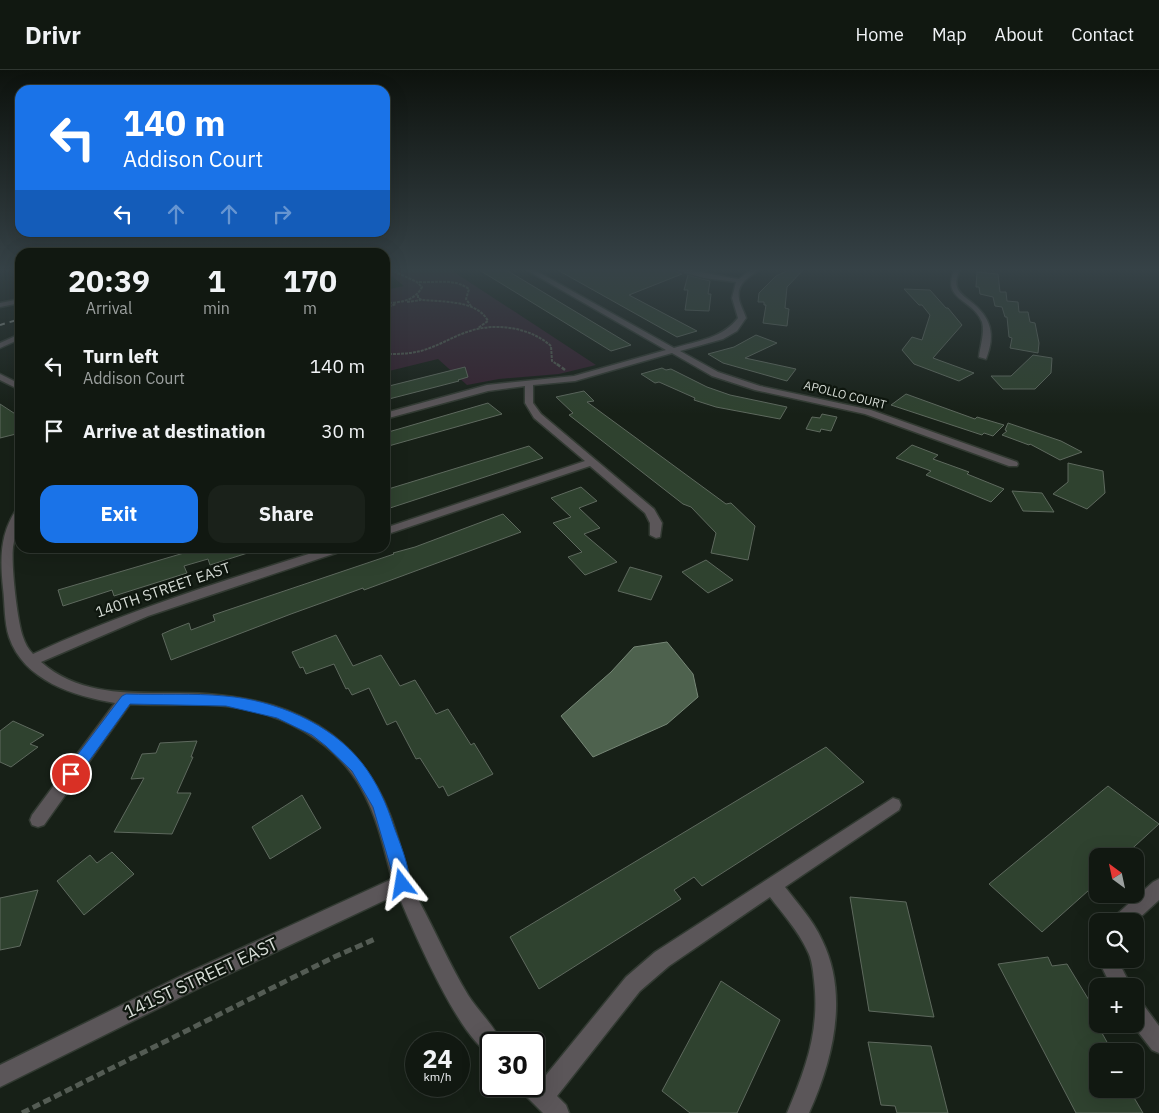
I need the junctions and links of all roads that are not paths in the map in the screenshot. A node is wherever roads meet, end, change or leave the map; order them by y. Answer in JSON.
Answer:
{"nodes":[{"id":1,"x":612,"y":317,"type":"edge"},
{"id":2,"x":741,"y":317,"type":"edge"},
{"id":3,"x":982,"y":317,"type":"edge"},
{"id":4,"x":15,"y":338,"type":"edge"},
{"id":5,"x":0,"y":346,"type":"edge"},
{"id":6,"x":672,"y":351,"type":"junction"},
{"id":7,"x":983,"y":357,"type":"dead end"},
{"id":8,"x":0,"y":378,"type":"edge"},
{"id":9,"x":529,"y":384,"type":"junction"},
{"id":10,"x":15,"y":386,"type":"edge"},
{"id":11,"x":390,"y":415,"type":"edge"},
{"id":12,"x":592,"y":462,"type":"junction"},
{"id":13,"x":1013,"y":464,"type":"dead end"},
{"id":14,"x":15,"y":522,"type":"edge"},
{"id":15,"x":390,"y":530,"type":"edge"},
{"id":16,"x":656,"y":536,"type":"dead end"},
{"id":17,"x":323,"y":553,"type":"edge"},
{"id":18,"x":30,"y":660,"type":"junction"},
{"id":19,"x":126,"y":699,"type":"junction"},
{"id":20,"x":893,"y":804,"type":"dead end"},
{"id":21,"x":38,"y":820,"type":"dead end"},
{"id":22,"x":402,"y":884,"type":"junction"},
{"id":23,"x":772,"y":886,"type":"junction"},
{"id":24,"x":1159,"y":888,"type":"edge"},
{"id":25,"x":1132,"y":913,"type":"edge"},
{"id":26,"x":1144,"y":1022,"type":"edge"},
{"id":27,"x":481,"y":1032,"type":"edge"},
{"id":28,"x":1159,"y":1043,"type":"edge"},
{"id":29,"x":0,"y":1076,"type":"edge"},
{"id":30,"x":545,"y":1083,"type":"edge"},
{"id":31,"x":542,"y":1097,"type":"edge"},
{"id":32,"x":558,"y":1113,"type":"edge"},
{"id":33,"x":798,"y":1113,"type":"edge"}],
"edges":[{"from":1,"to":6,"type":"street","name":"APOLLO COURT"},
{"from":2,"to":6,"type":"street"},
{"from":3,"to":7,"type":"street"},
{"from":4,"to":5,"type":"street"},
{"from":6,"to":9,"type":"street"},
{"from":6,"to":13,"type":"street","name":"APOLLO COURT"},
{"from":8,"to":10,"type":"street"},
{"from":9,"to":11,"type":"street"},
{"from":9,"to":12,"type":"street"},
{"from":12,"to":15,"type":"street"},
{"from":12,"to":16,"type":"street"},
{"from":14,"to":18,"type":"street"},
{"from":17,"to":18,"type":"street","name":"140TH STREET EAST"},
{"from":18,"to":19,"type":"street"},
{"from":19,"to":21,"type":"street"},
{"from":19,"to":22,"type":"street"},
{"from":20,"to":23,"type":"street"},
{"from":22,"to":27,"type":"street"},
{"from":22,"to":29,"type":"street","name":"141ST STREET EAST"},
{"from":23,"to":30,"type":"street"},
{"from":23,"to":33,"type":"street"},
{"from":24,"to":25,"type":"street"},
{"from":26,"to":28,"type":"street"},
{"from":31,"to":32,"type":"street"}]}
